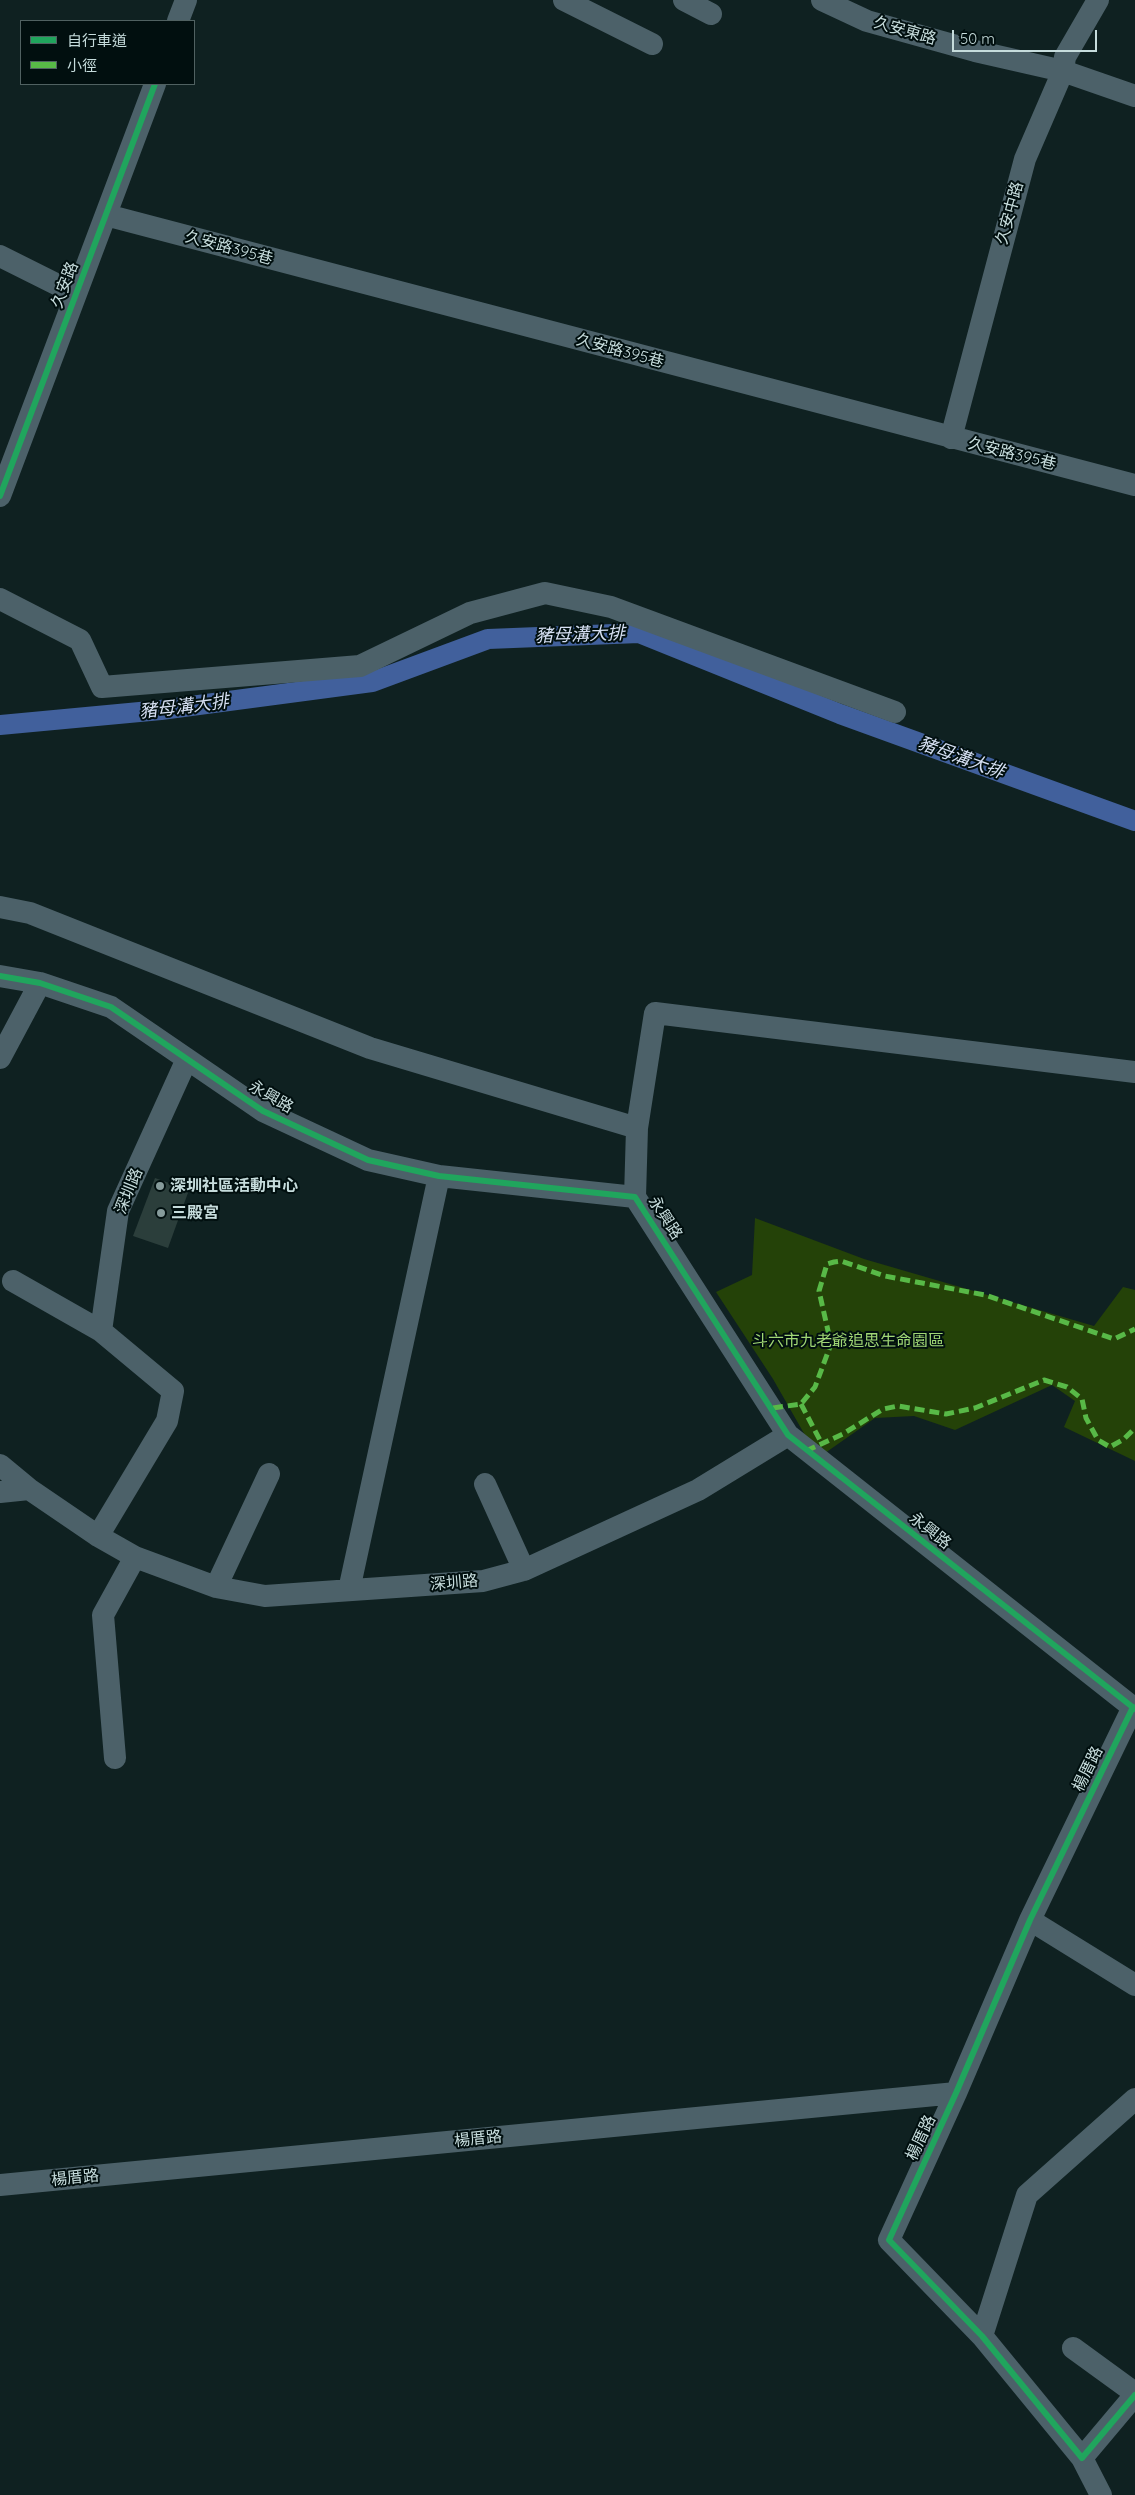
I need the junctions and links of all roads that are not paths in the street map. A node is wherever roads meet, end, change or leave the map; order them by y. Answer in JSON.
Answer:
{"nodes":[{"id":1,"x":186,"y":0,"type":"edge"},
{"id":2,"x":564,"y":0,"type":"edge"},
{"id":3,"x":684,"y":0,"type":"edge"},
{"id":4,"x":822,"y":0,"type":"edge"},
{"id":5,"x":1098,"y":0,"type":"edge"},
{"id":6,"x":711,"y":14,"type":"dead end"},
{"id":7,"x":178,"y":20,"type":"edge"},
{"id":8,"x":652,"y":44,"type":"dead end"},
{"id":9,"x":1063,"y":71,"type":"junction"},
{"id":10,"x":155,"y":85,"type":"edge"},
{"id":11,"x":1135,"y":96,"type":"edge"},
{"id":12,"x":106,"y":215,"type":"junction"},
{"id":13,"x":0,"y":256,"type":"edge"},
{"id":14,"x":76,"y":294,"type":"junction"},
{"id":15,"x":950,"y":438,"type":"junction"},
{"id":16,"x":1135,"y":485,"type":"edge"},
{"id":17,"x":0,"y":496,"type":"edge"},
{"id":18,"x":0,"y":599,"type":"edge"},
{"id":19,"x":895,"y":712,"type":"dead end"},
{"id":20,"x":0,"y":907,"type":"edge"},
{"id":21,"x":0,"y":976,"type":"edge"},
{"id":22,"x":40,"y":983,"type":"junction"},
{"id":23,"x":0,"y":1058,"type":"edge"},
{"id":24,"x":187,"y":1059,"type":"junction"},
{"id":25,"x":1135,"y":1072,"type":"edge"},
{"id":26,"x":637,"y":1128,"type":"junction"},
{"id":27,"x":438,"y":1176,"type":"junction"},
{"id":28,"x":635,"y":1197,"type":"junction"},
{"id":29,"x":13,"y":1281,"type":"dead end"},
{"id":30,"x":101,"y":1331,"type":"junction"},
{"id":31,"x":788,"y":1435,"type":"junction"},
{"id":32,"x":0,"y":1465,"type":"edge"},
{"id":33,"x":268,"y":1474,"type":"dead end"},
{"id":34,"x":485,"y":1484,"type":"dead end"},
{"id":35,"x":29,"y":1489,"type":"junction"},
{"id":36,"x":0,"y":1492,"type":"edge"},
{"id":37,"x":98,"y":1536,"type":"junction"},
{"id":38,"x":135,"y":1557,"type":"junction"},
{"id":39,"x":524,"y":1570,"type":"junction"},
{"id":40,"x":216,"y":1587,"type":"junction"},
{"id":41,"x":349,"y":1590,"type":"junction"},
{"id":42,"x":1134,"y":1708,"type":"edge"},
{"id":43,"x":115,"y":1758,"type":"dead end"},
{"id":44,"x":1030,"y":1920,"type":"junction"},
{"id":45,"x":1135,"y":1984,"type":"edge"},
{"id":46,"x":956,"y":2092,"type":"junction"},
{"id":47,"x":1135,"y":2099,"type":"edge"},
{"id":48,"x":0,"y":2185,"type":"edge"},
{"id":49,"x":982,"y":2336,"type":"junction"},
{"id":50,"x":1073,"y":2348,"type":"dead end"},
{"id":51,"x":1135,"y":2394,"type":"edge"},
{"id":52,"x":1082,"y":2458,"type":"junction"},
{"id":53,"x":1101,"y":2495,"type":"edge"}],
"edges":[{"from":1,"to":7,"type":"street"},
{"from":2,"to":8,"type":"street"},
{"from":3,"to":6,"type":"street"},
{"from":4,"to":9,"type":"street","name":"久安東路"},
{"from":5,"to":9,"type":"street","name":"久安中路"},
{"from":9,"to":11,"type":"street","name":"久安東路"},
{"from":9,"to":15,"type":"street","name":"久安中路"},
{"from":10,"to":12,"type":"street","name":"久安路"},
{"from":12,"to":14,"type":"street","name":"久安路"},
{"from":12,"to":15,"type":"street","name":"久安路395巷"},
{"from":13,"to":14,"type":"street"},
{"from":14,"to":17,"type":"street","name":"久安路"},
{"from":15,"to":16,"type":"street","name":"久安路395巷"},
{"from":18,"to":19,"type":"street"},
{"from":20,"to":26,"type":"street"},
{"from":21,"to":22,"type":"street","name":"永興路"},
{"from":22,"to":23,"type":"street"},
{"from":22,"to":24,"type":"street","name":"永興路"},
{"from":24,"to":27,"type":"street","name":"永興路"},
{"from":24,"to":30,"type":"street","name":"深圳路"},
{"from":25,"to":26,"type":"street"},
{"from":26,"to":28,"type":"street"},
{"from":27,"to":28,"type":"street","name":"永興路"},
{"from":27,"to":41,"type":"street"},
{"from":28,"to":31,"type":"street","name":"永興路"},
{"from":29,"to":30,"type":"street"},
{"from":30,"to":37,"type":"street"},
{"from":31,"to":39,"type":"street","name":"深圳路"},
{"from":31,"to":42,"type":"street","name":"永興路"},
{"from":32,"to":35,"type":"street","name":"深圳路"},
{"from":33,"to":40,"type":"street"},
{"from":34,"to":39,"type":"street"},
{"from":35,"to":36,"type":"street"},
{"from":35,"to":37,"type":"street","name":"深圳路"},
{"from":37,"to":38,"type":"street","name":"深圳路"},
{"from":38,"to":40,"type":"street","name":"深圳路"},
{"from":38,"to":43,"type":"street"},
{"from":39,"to":41,"type":"street","name":"深圳路"},
{"from":40,"to":41,"type":"street","name":"深圳路"},
{"from":42,"to":44,"type":"street","name":"楊厝路"},
{"from":44,"to":45,"type":"street"},
{"from":44,"to":46,"type":"street","name":"楊厝路"},
{"from":46,"to":48,"type":"street","name":"楊厝路"},
{"from":46,"to":49,"type":"street","name":"楊厝路"},
{"from":47,"to":49,"type":"street"},
{"from":49,"to":52,"type":"street","name":"楊厝路"},
{"from":50,"to":51,"type":"street"},
{"from":51,"to":52,"type":"street"},
{"from":52,"to":53,"type":"street","name":"楊厝路"}]}
